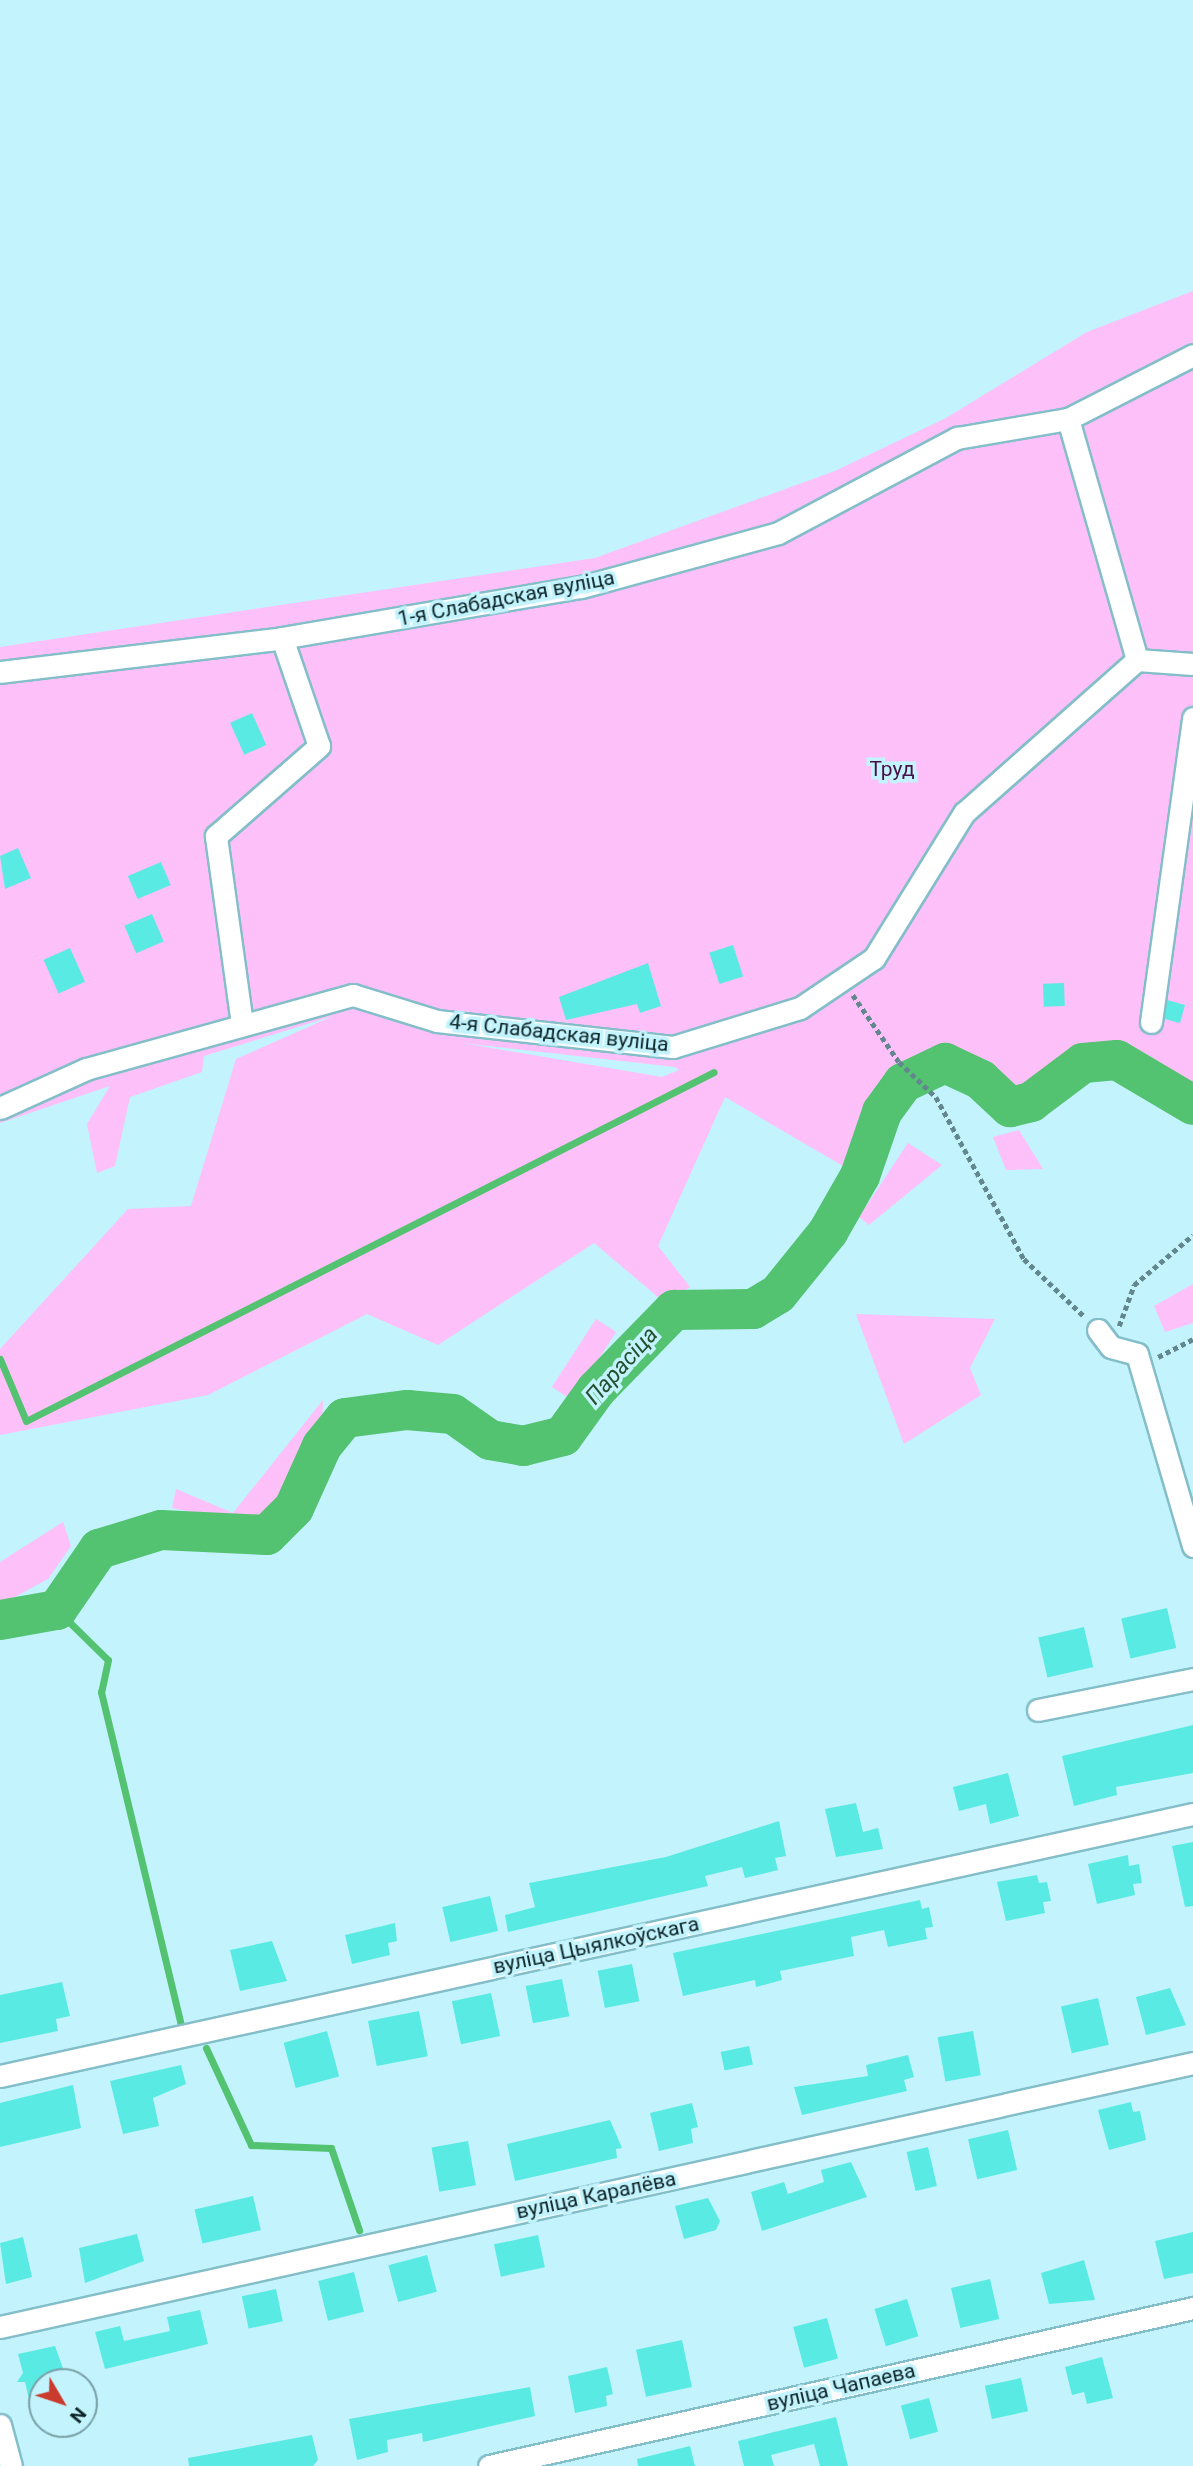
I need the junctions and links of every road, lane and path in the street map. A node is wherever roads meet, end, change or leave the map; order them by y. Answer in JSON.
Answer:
{"nodes":[{"id":1,"x":1193,"y":355,"type":"edge"},
{"id":2,"x":1068,"y":419,"type":"junction"},
{"id":3,"x":282,"y":638,"type":"junction"},
{"id":4,"x":1137,"y":660,"type":"junction"},
{"id":5,"x":1193,"y":664,"type":"edge"},
{"id":6,"x":0,"y":672,"type":"edge"},
{"id":7,"x":1193,"y":718,"type":"edge"},
{"id":8,"x":843,"y":979,"type":"junction"},
{"id":9,"x":1151,"y":1022,"type":"dead end"},
{"id":10,"x":242,"y":1024,"type":"junction"},
{"id":11,"x":0,"y":1108,"type":"edge"},
{"id":12,"x":1193,"y":1235,"type":"edge"},
{"id":13,"x":1105,"y":1338,"type":"junction"},
{"id":14,"x":1193,"y":1339,"type":"edge"},
{"id":15,"x":1139,"y":1369,"type":"junction"},
{"id":16,"x":1193,"y":1546,"type":"edge"},
{"id":17,"x":1193,"y":1679,"type":"edge"},
{"id":18,"x":1038,"y":1710,"type":"dead end"},
{"id":19,"x":1193,"y":1814,"type":"edge"},
{"id":20,"x":1193,"y":2063,"type":"edge"},
{"id":21,"x":0,"y":2076,"type":"edge"},
{"id":22,"x":1193,"y":2308,"type":"edge"},
{"id":23,"x":0,"y":2327,"type":"edge"},
{"id":24,"x":0,"y":2425,"type":"edge"},
{"id":25,"x":11,"y":2466,"type":"edge"},
{"id":26,"x":489,"y":2466,"type":"edge"}],
"edges":[{"from":1,"to":2,"type":"street","name":"1-я Слабадская вуліца"},
{"from":2,"to":3,"type":"street","name":"1-я Слабадская вуліца"},
{"from":2,"to":4,"type":"street"},
{"from":3,"to":6,"type":"street","name":"1-я Слабадская вуліца"},
{"from":3,"to":10,"type":"street"},
{"from":4,"to":5,"type":"street"},
{"from":4,"to":8,"type":"street","name":"4-я Слабадская вуліца"},
{"from":7,"to":9,"type":"street"},
{"from":8,"to":10,"type":"street","name":"4-я Слабадская вуліца"},
{"from":8,"to":13,"type":"path"},
{"from":10,"to":11,"type":"street","name":"4-я Слабадская вуліца"},
{"from":12,"to":13,"type":"path"},
{"from":13,"to":15,"type":"street"},
{"from":14,"to":15,"type":"path"},
{"from":15,"to":16,"type":"street"},
{"from":17,"to":18,"type":"street"},
{"from":19,"to":21,"type":"street","name":"вуліца Цыялкоўскага"},
{"from":20,"to":23,"type":"street","name":"вуліца Каралёва"},
{"from":22,"to":26,"type":"street","name":"вуліца Чапаева"},
{"from":24,"to":25,"type":"street"}]}
